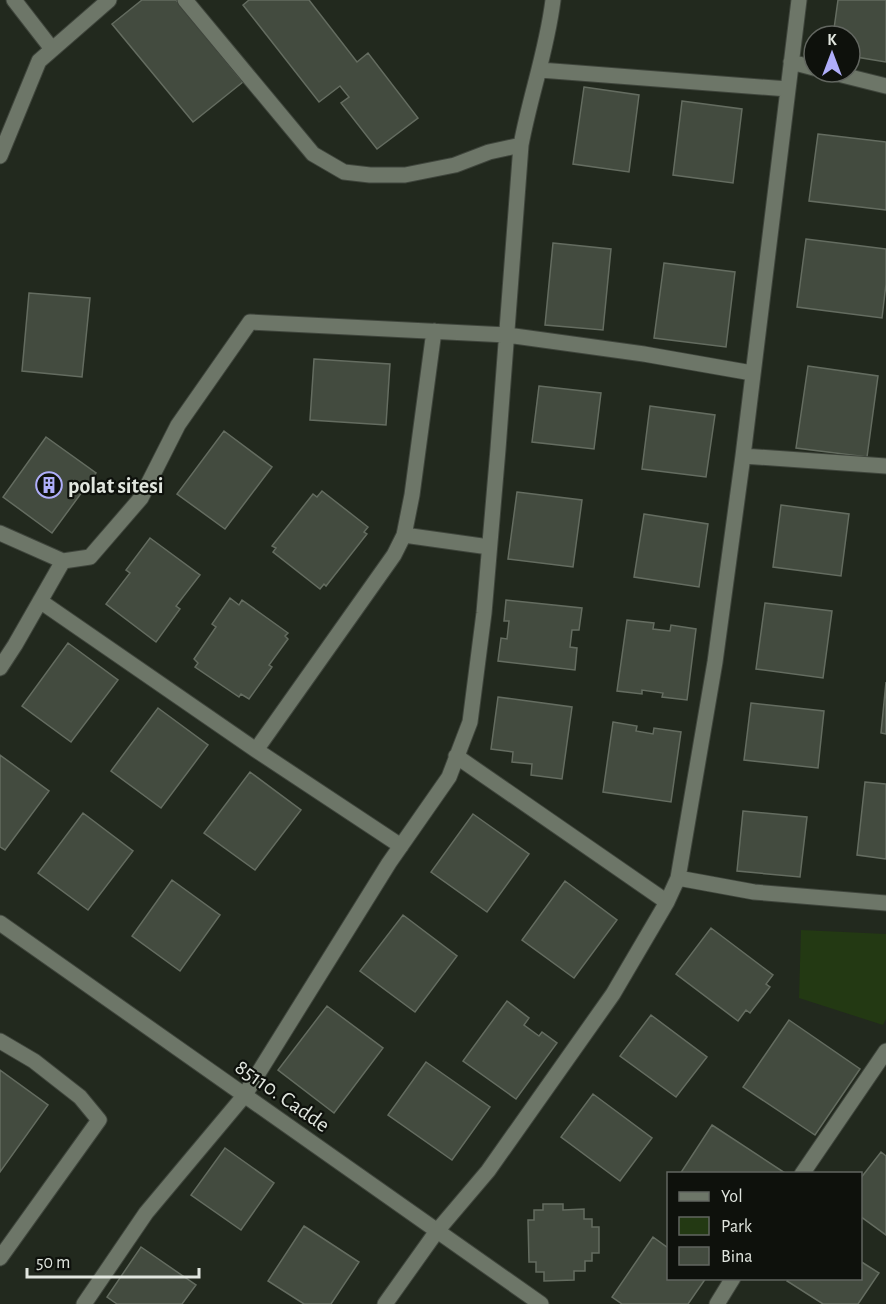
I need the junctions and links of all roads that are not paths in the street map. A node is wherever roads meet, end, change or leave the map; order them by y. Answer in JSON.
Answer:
{"nodes":[{"id":1,"x":14,"y":0,"type":"edge"},
{"id":2,"x":109,"y":0,"type":"edge"},
{"id":3,"x":185,"y":0,"type":"edge"},
{"id":4,"x":553,"y":0,"type":"edge"},
{"id":5,"x":799,"y":0,"type":"edge"},
{"id":6,"x":52,"y":50,"type":"junction"},
{"id":7,"x":792,"y":62,"type":"junction"},
{"id":8,"x":802,"y":65,"type":"edge"},
{"id":9,"x":540,"y":70,"type":"junction"},
{"id":10,"x":862,"y":80,"type":"edge"},
{"id":11,"x":886,"y":86,"type":"edge"},
{"id":12,"x":788,"y":89,"type":"junction"},
{"id":13,"x":521,"y":145,"type":"junction"},
{"id":14,"x":0,"y":156,"type":"edge"},
{"id":15,"x":434,"y":331,"type":"junction"},
{"id":16,"x":507,"y":334,"type":"junction"},
{"id":17,"x":752,"y":373,"type":"junction"},
{"id":18,"x":742,"y":456,"type":"junction"},
{"id":19,"x":886,"y":466,"type":"edge"},
{"id":20,"x":0,"y":533,"type":"edge"},
{"id":21,"x":404,"y":535,"type":"junction"},
{"id":22,"x":489,"y":547,"type":"junction"},
{"id":23,"x":63,"y":561,"type":"junction"},
{"id":24,"x":40,"y":601,"type":"junction"},
{"id":25,"x":0,"y":668,"type":"edge"},
{"id":26,"x":256,"y":750,"type":"junction"},
{"id":27,"x":456,"y":756,"type":"junction"},
{"id":28,"x":401,"y":846,"type":"junction"},
{"id":29,"x":678,"y":878,"type":"junction"},
{"id":30,"x":667,"y":902,"type":"junction"},
{"id":31,"x":886,"y":903,"type":"edge"},
{"id":32,"x":0,"y":923,"type":"edge"},
{"id":33,"x":0,"y":1041,"type":"edge"},
{"id":34,"x":886,"y":1051,"type":"edge"},
{"id":35,"x":244,"y":1096,"type":"junction"},
{"id":36,"x":803,"y":1172,"type":"edge"},
{"id":37,"x":437,"y":1231,"type":"junction"},
{"id":38,"x":0,"y":1258,"type":"edge"},
{"id":39,"x":732,"y":1280,"type":"edge"},
{"id":40,"x":84,"y":1304,"type":"edge"},
{"id":41,"x":385,"y":1304,"type":"edge"},
{"id":42,"x":541,"y":1304,"type":"edge"},
{"id":43,"x":717,"y":1304,"type":"edge"}],
"edges":[{"from":1,"to":6,"type":"street"},
{"from":2,"to":6,"type":"street"},
{"from":3,"to":13,"type":"street"},
{"from":4,"to":9,"type":"street"},
{"from":5,"to":7,"type":"street"},
{"from":6,"to":14,"type":"street"},
{"from":7,"to":8,"type":"street"},
{"from":7,"to":12,"type":"street"},
{"from":9,"to":12,"type":"street"},
{"from":9,"to":13,"type":"street"},
{"from":10,"to":11,"type":"street"},
{"from":12,"to":17,"type":"street"},
{"from":13,"to":16,"type":"street"},
{"from":15,"to":16,"type":"street"},
{"from":15,"to":21,"type":"street"},
{"from":15,"to":23,"type":"street"},
{"from":16,"to":17,"type":"street"},
{"from":16,"to":22,"type":"street"},
{"from":17,"to":18,"type":"street"},
{"from":18,"to":19,"type":"street"},
{"from":18,"to":29,"type":"street"},
{"from":20,"to":23,"type":"street"},
{"from":21,"to":22,"type":"street"},
{"from":21,"to":26,"type":"street"},
{"from":22,"to":27,"type":"street"},
{"from":23,"to":24,"type":"street"},
{"from":24,"to":25,"type":"street"},
{"from":24,"to":26,"type":"street"},
{"from":26,"to":28,"type":"street"},
{"from":27,"to":28,"type":"street"},
{"from":27,"to":30,"type":"street"},
{"from":28,"to":35,"type":"street"},
{"from":29,"to":30,"type":"street"},
{"from":29,"to":31,"type":"street"},
{"from":30,"to":37,"type":"street"},
{"from":32,"to":35,"type":"street","name":"85110. Cadde"},
{"from":33,"to":38,"type":"street"},
{"from":34,"to":36,"type":"street"},
{"from":35,"to":37,"type":"street","name":"85110. Cadde"},
{"from":35,"to":40,"type":"street"},
{"from":37,"to":41,"type":"street"},
{"from":37,"to":42,"type":"street","name":"85110. Cadde"},
{"from":39,"to":43,"type":"street"}]}
